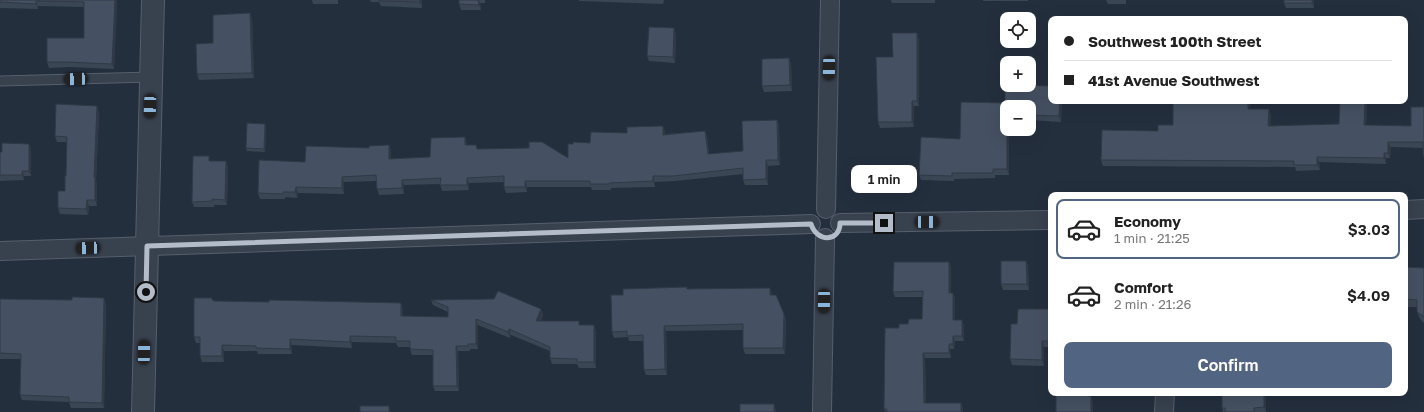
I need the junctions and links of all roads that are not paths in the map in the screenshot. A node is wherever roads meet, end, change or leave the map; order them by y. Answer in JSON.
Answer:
{"nodes":[{"id":1,"x":153,"y":0,"type":"edge"},
{"id":2,"x":830,"y":0,"type":"edge"},
{"id":3,"x":151,"y":77,"type":"junction"},
{"id":4,"x":0,"y":81,"type":"edge"},
{"id":5,"x":826,"y":209,"type":"junction"},
{"id":6,"x":1424,"y":209,"type":"edge"},
{"id":7,"x":1408,"y":210,"type":"edge"},
{"id":8,"x":1048,"y":220,"type":"edge"},
{"id":9,"x":840,"y":223,"type":"junction"},
{"id":10,"x":811,"y":224,"type":"junction"},
{"id":11,"x":825,"y":238,"type":"junction"},
{"id":12,"x":147,"y":246,"type":"junction"},
{"id":13,"x":0,"y":251,"type":"edge"},
{"id":14,"x":1165,"y":396,"type":"edge"},
{"id":15,"x":143,"y":412,"type":"edge"},
{"id":16,"x":822,"y":412,"type":"edge"},
{"id":17,"x":1164,"y":412,"type":"edge"}],
"edges":[{"from":1,"to":3,"type":"street"},
{"from":2,"to":5,"type":"street"},
{"from":3,"to":4,"type":"lane"},
{"from":3,"to":12,"type":"street"},
{"from":5,"to":9,"type":"street"},
{"from":5,"to":10,"type":"street"},
{"from":6,"to":7,"type":"street"},
{"from":8,"to":9,"type":"street"},
{"from":9,"to":11,"type":"street"},
{"from":10,"to":11,"type":"street"},
{"from":10,"to":12,"type":"street"},
{"from":11,"to":16,"type":"street"},
{"from":12,"to":13,"type":"street"},
{"from":12,"to":15,"type":"street"},
{"from":14,"to":17,"type":"street"}]}
